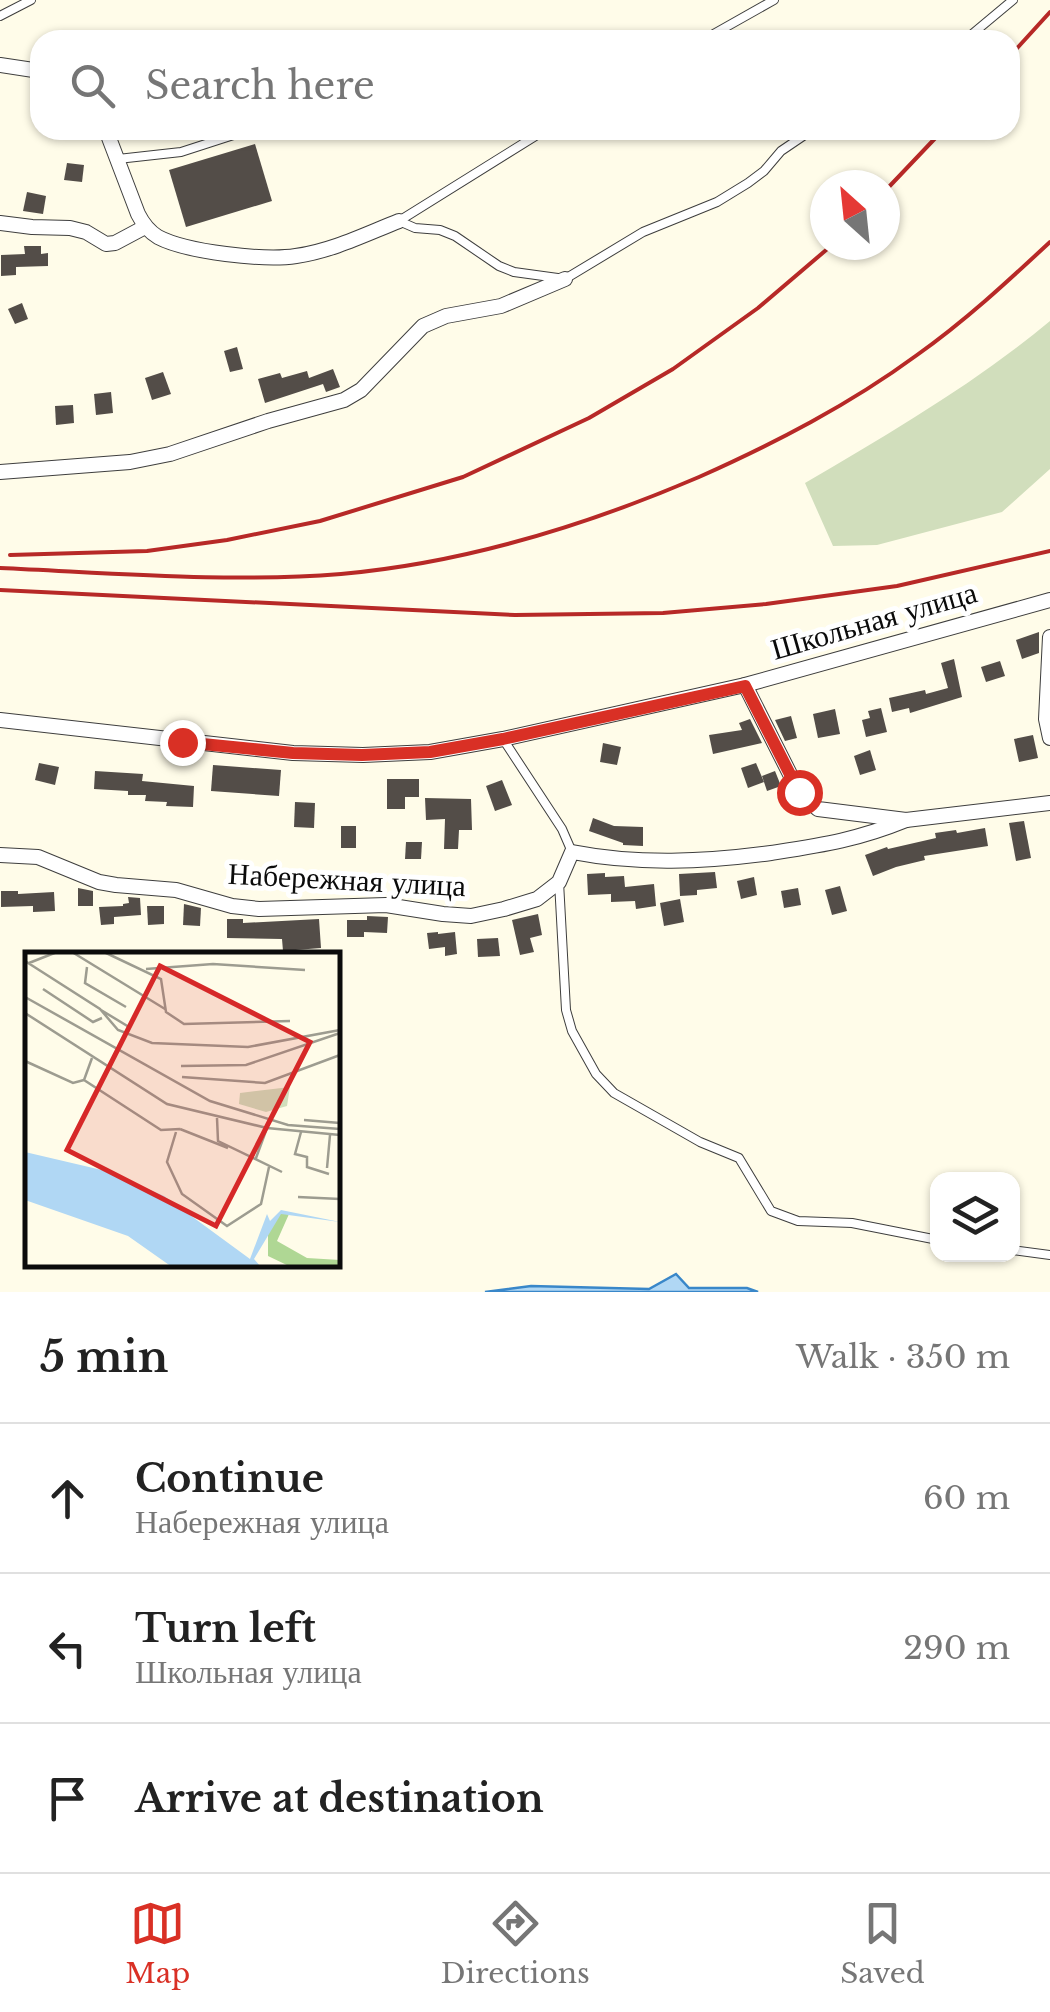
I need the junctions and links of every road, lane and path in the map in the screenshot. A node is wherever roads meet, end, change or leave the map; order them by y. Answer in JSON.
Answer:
{"nodes":[{"id":1,"x":31,"y":0,"type":"edge"},
{"id":2,"x":774,"y":0,"type":"edge"},
{"id":3,"x":1013,"y":0,"type":"edge"},
{"id":4,"x":0,"y":16,"type":"edge"},
{"id":5,"x":721,"y":30,"type":"edge"},
{"id":6,"x":977,"y":30,"type":"edge"},
{"id":7,"x":0,"y":65,"type":"edge"},
{"id":8,"x":30,"y":70,"type":"edge"},
{"id":9,"x":109,"y":140,"type":"edge"},
{"id":10,"x":219,"y":140,"type":"edge"},
{"id":11,"x":529,"y":140,"type":"edge"},
{"id":12,"x":798,"y":140,"type":"edge"},
{"id":13,"x":116,"y":159,"type":"junction"},
{"id":14,"x":399,"y":221,"type":"junction"},
{"id":15,"x":0,"y":223,"type":"edge"},
{"id":16,"x":145,"y":226,"type":"junction"},
{"id":17,"x":565,"y":279,"type":"junction"},
{"id":18,"x":0,"y":472,"type":"edge"},
{"id":19,"x":1050,"y":600,"type":"edge"},
{"id":20,"x":1050,"y":637,"type":"edge"},
{"id":21,"x":745,"y":686,"type":"junction"},
{"id":22,"x":0,"y":720,"type":"edge"},
{"id":23,"x":1050,"y":738,"type":"edge"},
{"id":24,"x":503,"y":739,"type":"junction"},
{"id":25,"x":1050,"y":804,"type":"edge"},
{"id":26,"x":906,"y":820,"type":"junction"},
{"id":27,"x":572,"y":852,"type":"junction"},
{"id":28,"x":0,"y":855,"type":"edge"},
{"id":29,"x":559,"y":882,"type":"junction"},
{"id":30,"x":930,"y":1238,"type":"edge"},
{"id":31,"x":1020,"y":1251,"type":"edge"},
{"id":32,"x":1050,"y":1255,"type":"edge"}],
"edges":[{"from":1,"to":4,"type":"lane"},
{"from":2,"to":5,"type":"lane"},
{"from":3,"to":6,"type":"lane"},
{"from":7,"to":8,"type":"street"},
{"from":9,"to":13,"type":"street"},
{"from":10,"to":13,"type":"lane"},
{"from":11,"to":14,"type":"lane"},
{"from":12,"to":17,"type":"lane"},
{"from":13,"to":16,"type":"street"},
{"from":14,"to":16,"type":"street"},
{"from":14,"to":17,"type":"lane"},
{"from":15,"to":16,"type":"street"},
{"from":17,"to":18,"type":"street"},
{"from":19,"to":21,"type":"street","name":"Школьная улица"},
{"from":20,"to":23,"type":"street"},
{"from":21,"to":24,"type":"street","name":"Школьная улица"},
{"from":21,"to":26,"type":"street"},
{"from":22,"to":24,"type":"street","name":"Школьная улица"},
{"from":24,"to":27,"type":"lane"},
{"from":25,"to":26,"type":"street"},
{"from":26,"to":27,"type":"street"},
{"from":27,"to":29,"type":"street"},
{"from":28,"to":29,"type":"street","name":"Набережная улица"},
{"from":29,"to":30,"type":"lane"},
{"from":31,"to":32,"type":"lane"}]}
